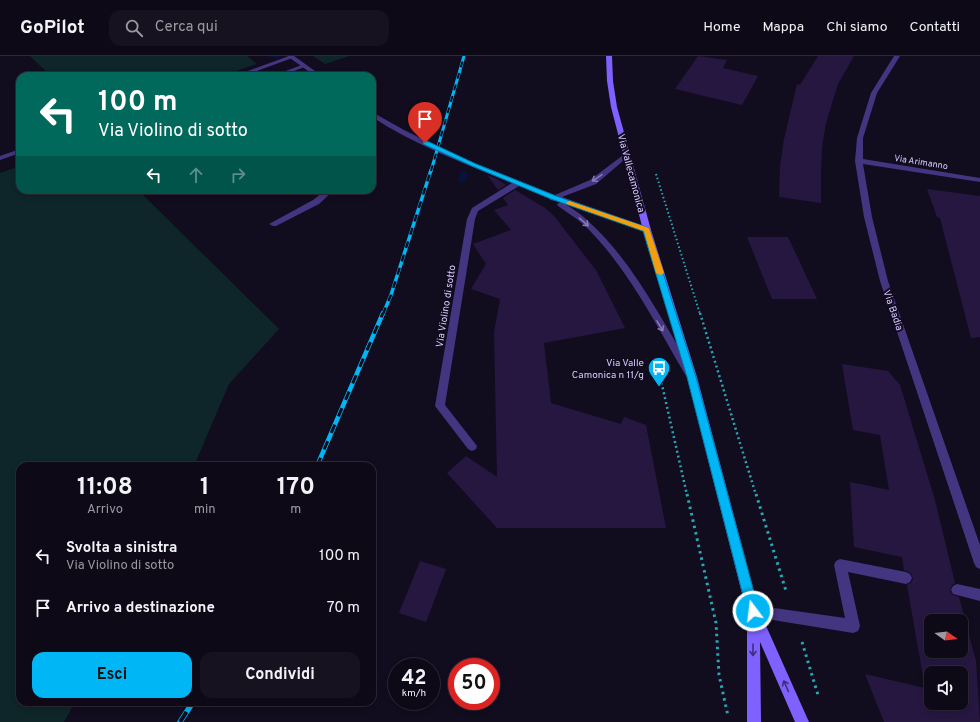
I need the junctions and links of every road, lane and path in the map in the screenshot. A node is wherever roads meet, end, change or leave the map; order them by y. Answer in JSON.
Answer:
{"nodes":[{"id":1,"x":291,"y":56,"type":"edge"},
{"id":2,"x":609,"y":56,"type":"edge"},
{"id":3,"x":897,"y":56,"type":"edge"},
{"id":4,"x":304,"y":66,"type":"junction"},
{"id":5,"x":248,"y":72,"type":"edge"},
{"id":6,"x":287,"y":72,"type":"edge"},
{"id":7,"x":312,"y":72,"type":"edge"},
{"id":8,"x":376,"y":116,"type":"edge"},
{"id":9,"x":16,"y":152,"type":"edge"},
{"id":10,"x":628,"y":154,"type":"junction"},
{"id":11,"x":0,"y":158,"type":"edge"},
{"id":12,"x":859,"y":161,"type":"junction"},
{"id":13,"x":655,"y":172,"type":"dead end"},
{"id":14,"x":980,"y":180,"type":"edge"},
{"id":15,"x":518,"y":183,"type":"junction"},
{"id":16,"x":325,"y":194,"type":"edge"},
{"id":17,"x":553,"y":198,"type":"junction"},
{"id":18,"x":273,"y":224,"type":"dead end"},
{"id":19,"x":647,"y":230,"type":"junction"},
{"id":20,"x":655,"y":355,"type":"dead end"},
{"id":21,"x":692,"y":377,"type":"junction"},
{"id":22,"x":472,"y":446,"type":"dead end"},
{"id":23,"x":980,"y":563,"type":"edge"},
{"id":24,"x":906,"y":578,"type":"dead end"},
{"id":25,"x":957,"y":590,"type":"dead end"},
{"id":26,"x":980,"y":595,"type":"edge"},
{"id":27,"x":753,"y":611,"type":"junction"},
{"id":28,"x":794,"y":616,"type":"junction"},
{"id":29,"x":819,"y":699,"type":"dead end"},
{"id":30,"x":729,"y":722,"type":"edge"},
{"id":31,"x":754,"y":722,"type":"edge"},
{"id":32,"x":802,"y":722,"type":"edge"}],
"edges":[{"from":1,"to":4,"type":"street"},
{"from":1,"to":5,"type":"street"},
{"from":2,"to":10,"type":"main road","name":"Via Vallecamonica"},
{"from":3,"to":12,"type":"street","name":"Via Badia"},
{"from":4,"to":6,"type":"street"},
{"from":4,"to":7,"type":"street"},
{"from":8,"to":15,"type":"street"},
{"from":9,"to":11,"type":"street"},
{"from":10,"to":17,"type":"street","one_way":true},
{"from":10,"to":19,"type":"main road","name":"Via Vallecamonica"},
{"from":12,"to":14,"type":"street","name":"Via Arimanno"},
{"from":12,"to":23,"type":"street","name":"Via Badia"},
{"from":13,"to":28,"type":"path"},
{"from":15,"to":17,"type":"street"},
{"from":15,"to":22,"type":"street","name":"Via Violino di sotto"},
{"from":16,"to":18,"type":"street"},
{"from":17,"to":19,"type":"street"},
{"from":17,"to":21,"type":"street","one_way":true},
{"from":19,"to":21,"type":"main road","name":"Via Vallecamonica"},
{"from":20,"to":30,"type":"path"},
{"from":21,"to":27,"type":"main road","name":"Via Vallecamonica"},
{"from":24,"to":28,"type":"street"},
{"from":25,"to":26,"type":"street"},
{"from":27,"to":28,"type":"street"},
{"from":27,"to":31,"type":"main road","name":"Via Vallecamonica","one_way":true},
{"from":32,"to":27,"type":"main road","name":"Via Vallecamonica","one_way":true},
{"from":28,"to":29,"type":"path"}]}
